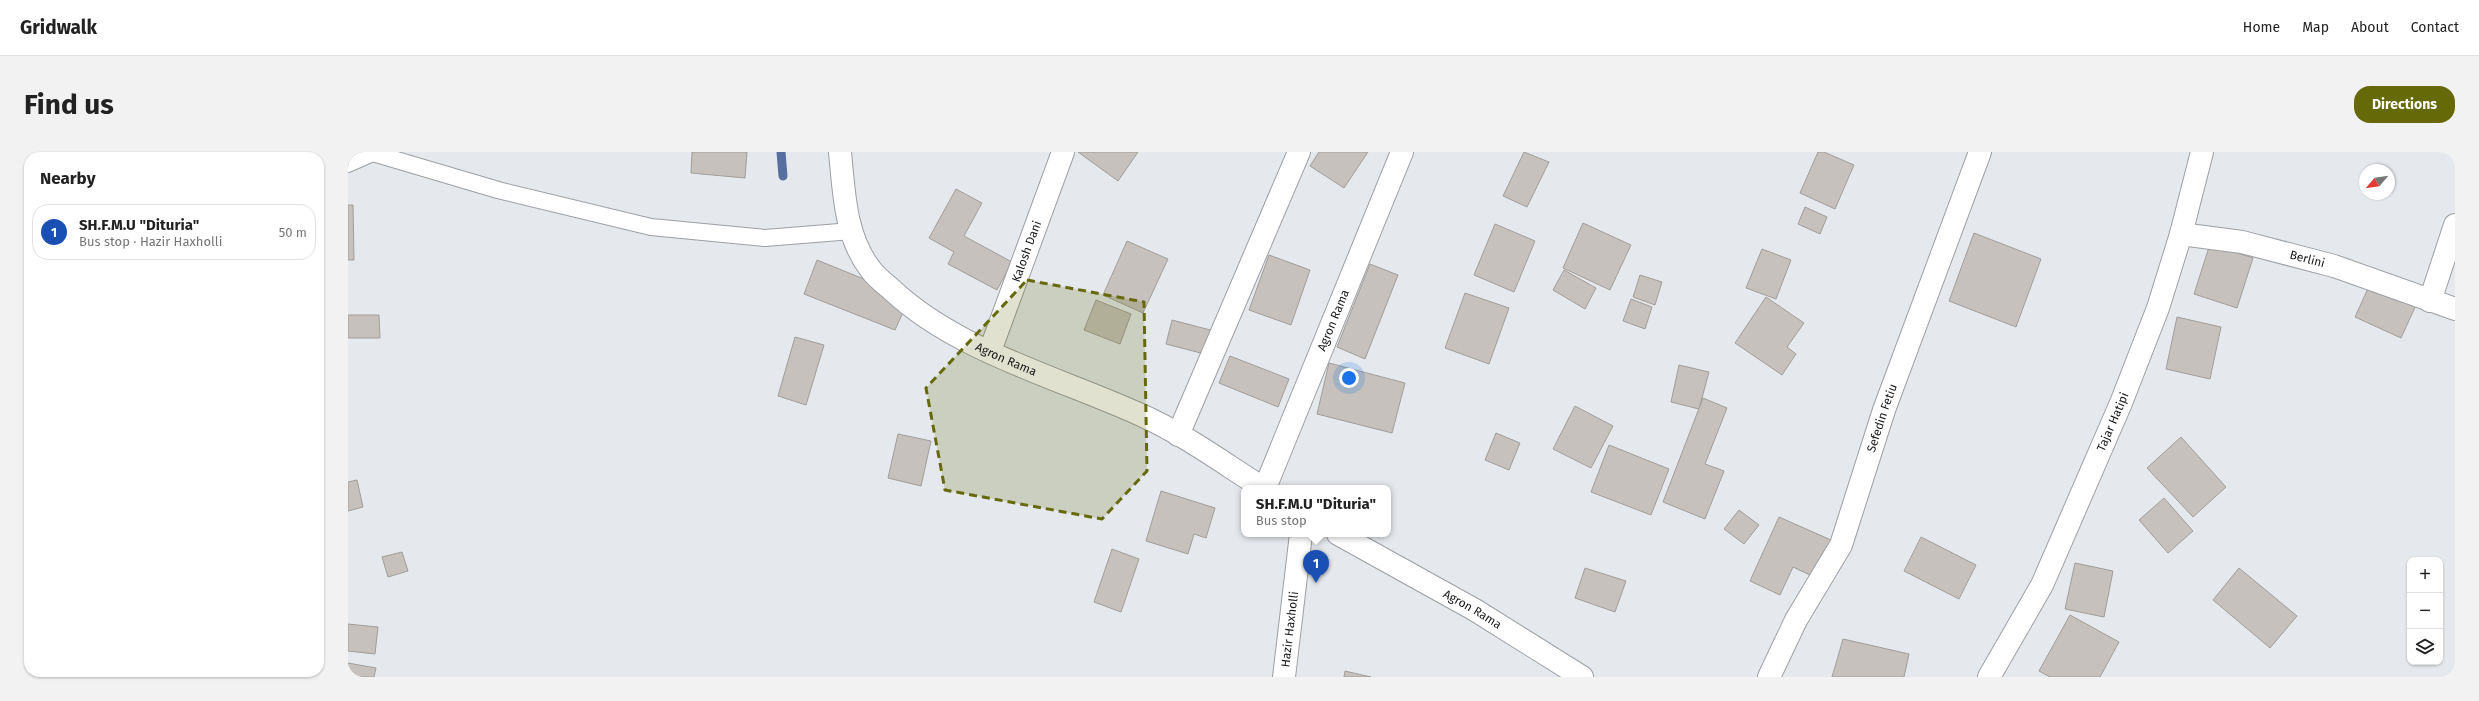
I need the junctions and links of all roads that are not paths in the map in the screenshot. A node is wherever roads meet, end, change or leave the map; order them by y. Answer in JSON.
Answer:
{"nodes":[{"id":1,"x":840,"y":152,"type":"edge"},
{"id":2,"x":1063,"y":152,"type":"edge"},
{"id":3,"x":1299,"y":152,"type":"edge"},
{"id":4,"x":1402,"y":152,"type":"edge"},
{"id":5,"x":1980,"y":152,"type":"edge"},
{"id":6,"x":2202,"y":152,"type":"edge"},
{"id":7,"x":348,"y":164,"type":"edge"},
{"id":8,"x":2455,"y":225,"type":"edge"},
{"id":9,"x":852,"y":231,"type":"junction"},
{"id":10,"x":2181,"y":234,"type":"junction"},
{"id":11,"x":2430,"y":301,"type":"junction"},
{"id":12,"x":2455,"y":309,"type":"edge"},
{"id":13,"x":990,"y":351,"type":"junction"},
{"id":14,"x":1178,"y":434,"type":"junction"},
{"id":15,"x":1259,"y":485,"type":"edge"},
{"id":16,"x":1265,"y":485,"type":"edge"},
{"id":17,"x":1301,"y":537,"type":"edge"},
{"id":18,"x":1343,"y":537,"type":"edge"},
{"id":19,"x":1284,"y":677,"type":"edge"},
{"id":20,"x":1582,"y":677,"type":"edge"},
{"id":21,"x":1769,"y":677,"type":"edge"},
{"id":22,"x":1989,"y":677,"type":"edge"}],
"edges":[{"from":1,"to":9,"type":"street","name":"Agron Rama"},
{"from":2,"to":13,"type":"street","name":"Kalosh Dani"},
{"from":3,"to":14,"type":"street"},
{"from":4,"to":16,"type":"street","name":"Agron Rama"},
{"from":5,"to":21,"type":"street","name":"Sefedin Fetiu"},
{"from":6,"to":10,"type":"street","name":"Tajar Hatipi"},
{"from":7,"to":9,"type":"lane"},
{"from":8,"to":11,"type":"street"},
{"from":9,"to":13,"type":"street","name":"Agron Rama"},
{"from":10,"to":11,"type":"street","name":"Berlini"},
{"from":10,"to":22,"type":"street","name":"Tajar Hatipi"},
{"from":11,"to":12,"type":"street","name":"Berlini"},
{"from":13,"to":14,"type":"street","name":"Agron Rama"},
{"from":14,"to":15,"type":"street","name":"Agron Rama"},
{"from":17,"to":19,"type":"street","name":"Hazir Haxholli"},
{"from":18,"to":20,"type":"street","name":"Agron Rama"}]}
